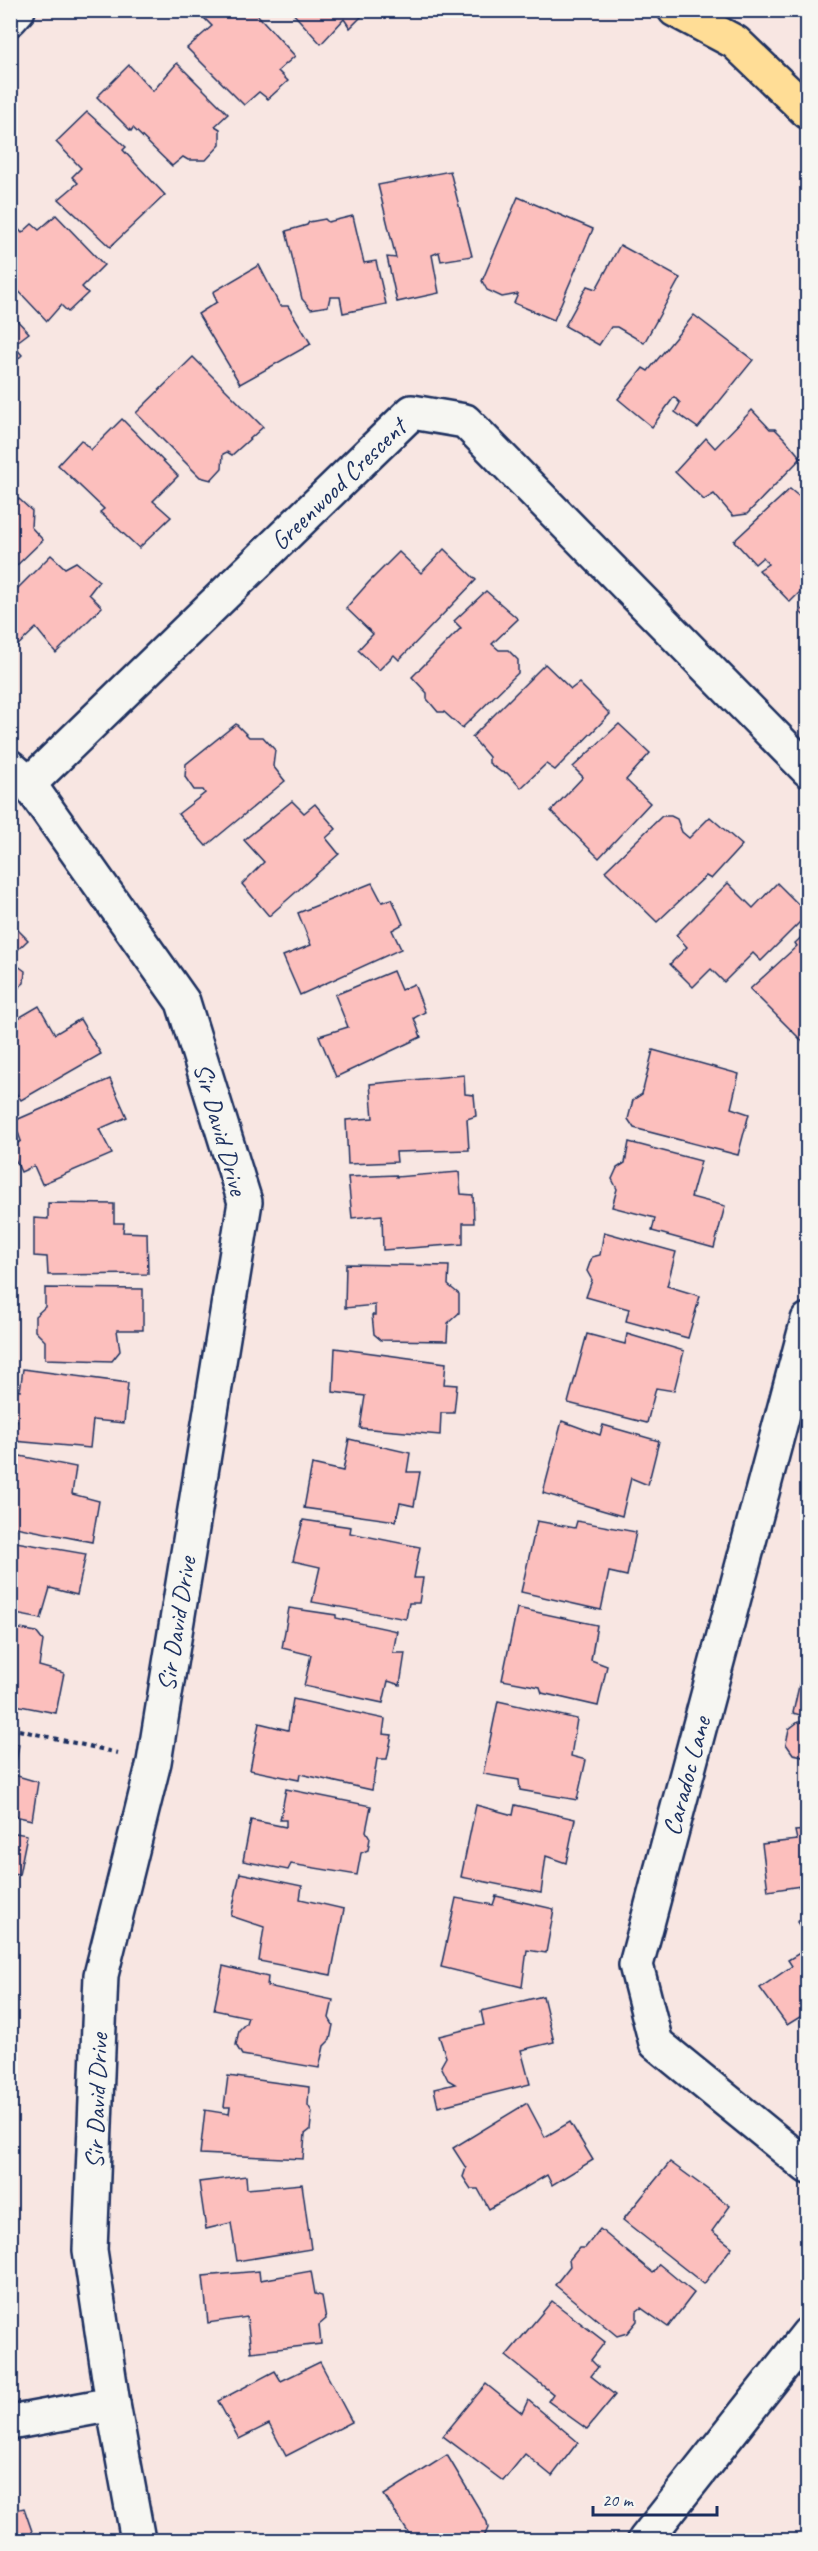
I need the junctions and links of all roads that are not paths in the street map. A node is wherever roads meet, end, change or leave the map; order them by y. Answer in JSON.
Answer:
{"nodes":[{"id":1,"x":18,"y":10,"type":"edge"},
{"id":2,"x":675,"y":10,"type":"edge"},
{"id":3,"x":722,"y":10,"type":"edge"},
{"id":4,"x":10,"y":19,"type":"edge"},
{"id":5,"x":735,"y":42,"type":"junction"},
{"id":6,"x":807,"y":112,"type":"edge"},
{"id":7,"x":807,"y":770,"type":"edge"},
{"id":8,"x":20,"y":775,"type":"edge"},
{"id":9,"x":807,"y":1320,"type":"edge"},
{"id":10,"x":807,"y":2167,"type":"edge"},
{"id":11,"x":807,"y":2334,"type":"edge"},
{"id":12,"x":112,"y":2404,"type":"junction"},
{"id":13,"x":10,"y":2423,"type":"edge"},
{"id":14,"x":138,"y":2541,"type":"edge"},
{"id":15,"x":645,"y":2541,"type":"edge"}],
"edges":[{"from":1,"to":4,"type":"street"},
{"from":2,"to":5,"type":"main road"},
{"from":3,"to":5,"type":"main road"},
{"from":5,"to":6,"type":"main road"},
{"from":7,"to":8,"type":"street","name":"Greenwood Crescent"},
{"from":8,"to":12,"type":"street","name":"Sir David Drive"},
{"from":9,"to":10,"type":"street","name":"Caradoc Lane"},
{"from":11,"to":15,"type":"street"},
{"from":12,"to":13,"type":"street"},
{"from":12,"to":14,"type":"street","name":"Sir David Drive"}]}
